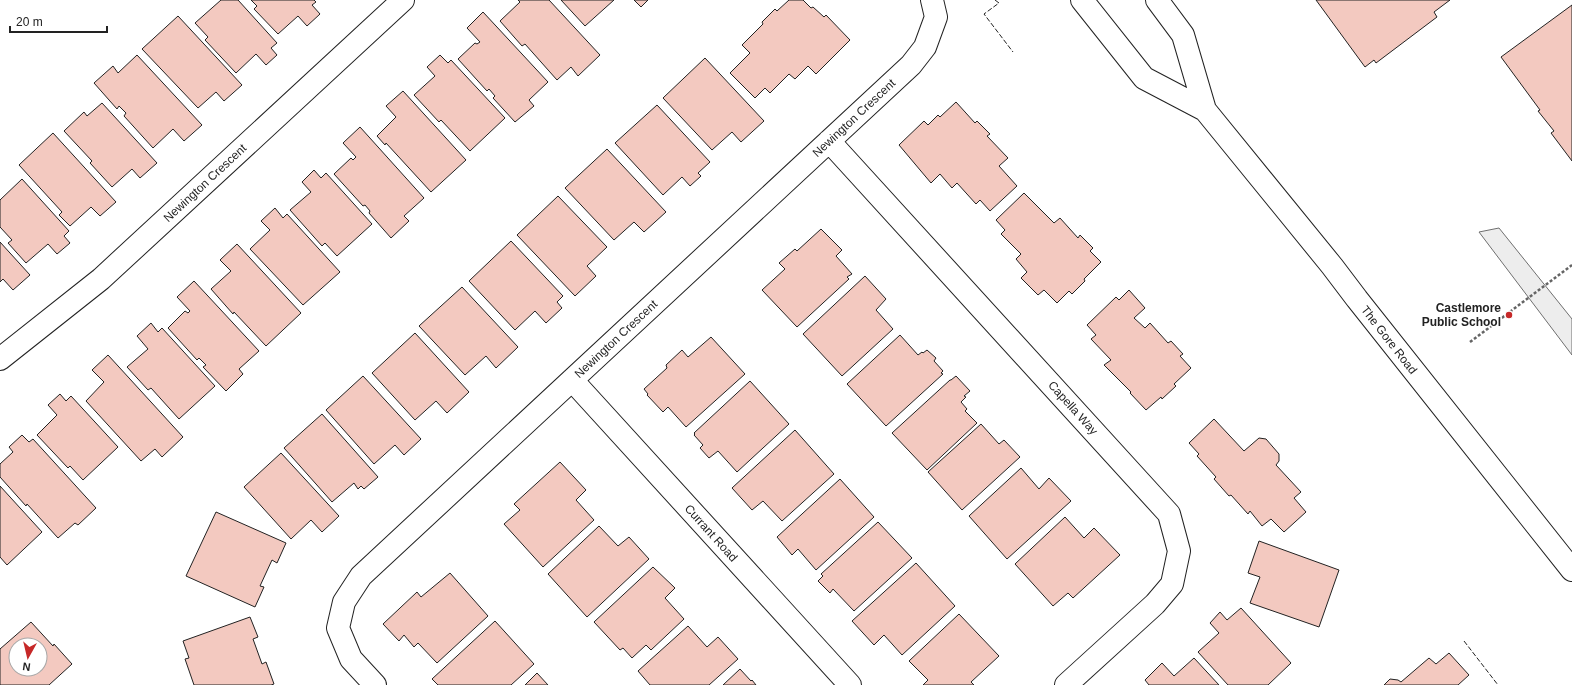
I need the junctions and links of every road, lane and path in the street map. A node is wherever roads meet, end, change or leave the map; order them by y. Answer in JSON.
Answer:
{"nodes":[{"id":1,"x":403,"y":0,"type":"edge"},
{"id":2,"x":932,"y":0,"type":"edge"},
{"id":3,"x":1082,"y":0,"type":"edge"},
{"id":4,"x":1157,"y":0,"type":"edge"},
{"id":5,"x":1205,"y":110,"type":"junction"},
{"id":6,"x":829,"y":142,"type":"junction"},
{"id":7,"x":1572,"y":265,"type":"edge"},
{"id":8,"x":1470,"y":342,"type":"dead end"},
{"id":9,"x":0,"y":358,"type":"edge"},
{"id":10,"x":572,"y":380,"type":"junction"},
{"id":11,"x":1572,"y":570,"type":"edge"},
{"id":12,"x":375,"y":685,"type":"edge"},
{"id":13,"x":850,"y":685,"type":"edge"},
{"id":14,"x":1066,"y":685,"type":"edge"}],
"edges":[{"from":1,"to":9,"type":"street","name":"Newington Crescent"},
{"from":2,"to":6,"type":"street","name":"Newington Crescent"},
{"from":3,"to":5,"type":"street","name":"The Gore Road"},
{"from":4,"to":5,"type":"street","name":"The Gore Road"},
{"from":5,"to":11,"type":"street","name":"The Gore Road"},
{"from":6,"to":10,"type":"street","name":"Newington Crescent"},
{"from":6,"to":14,"type":"street","name":"Capella Way"},
{"from":7,"to":8,"type":"path"},
{"from":10,"to":12,"type":"street","name":"Newington Crescent"},
{"from":10,"to":13,"type":"street","name":"Currant Road"}]}
